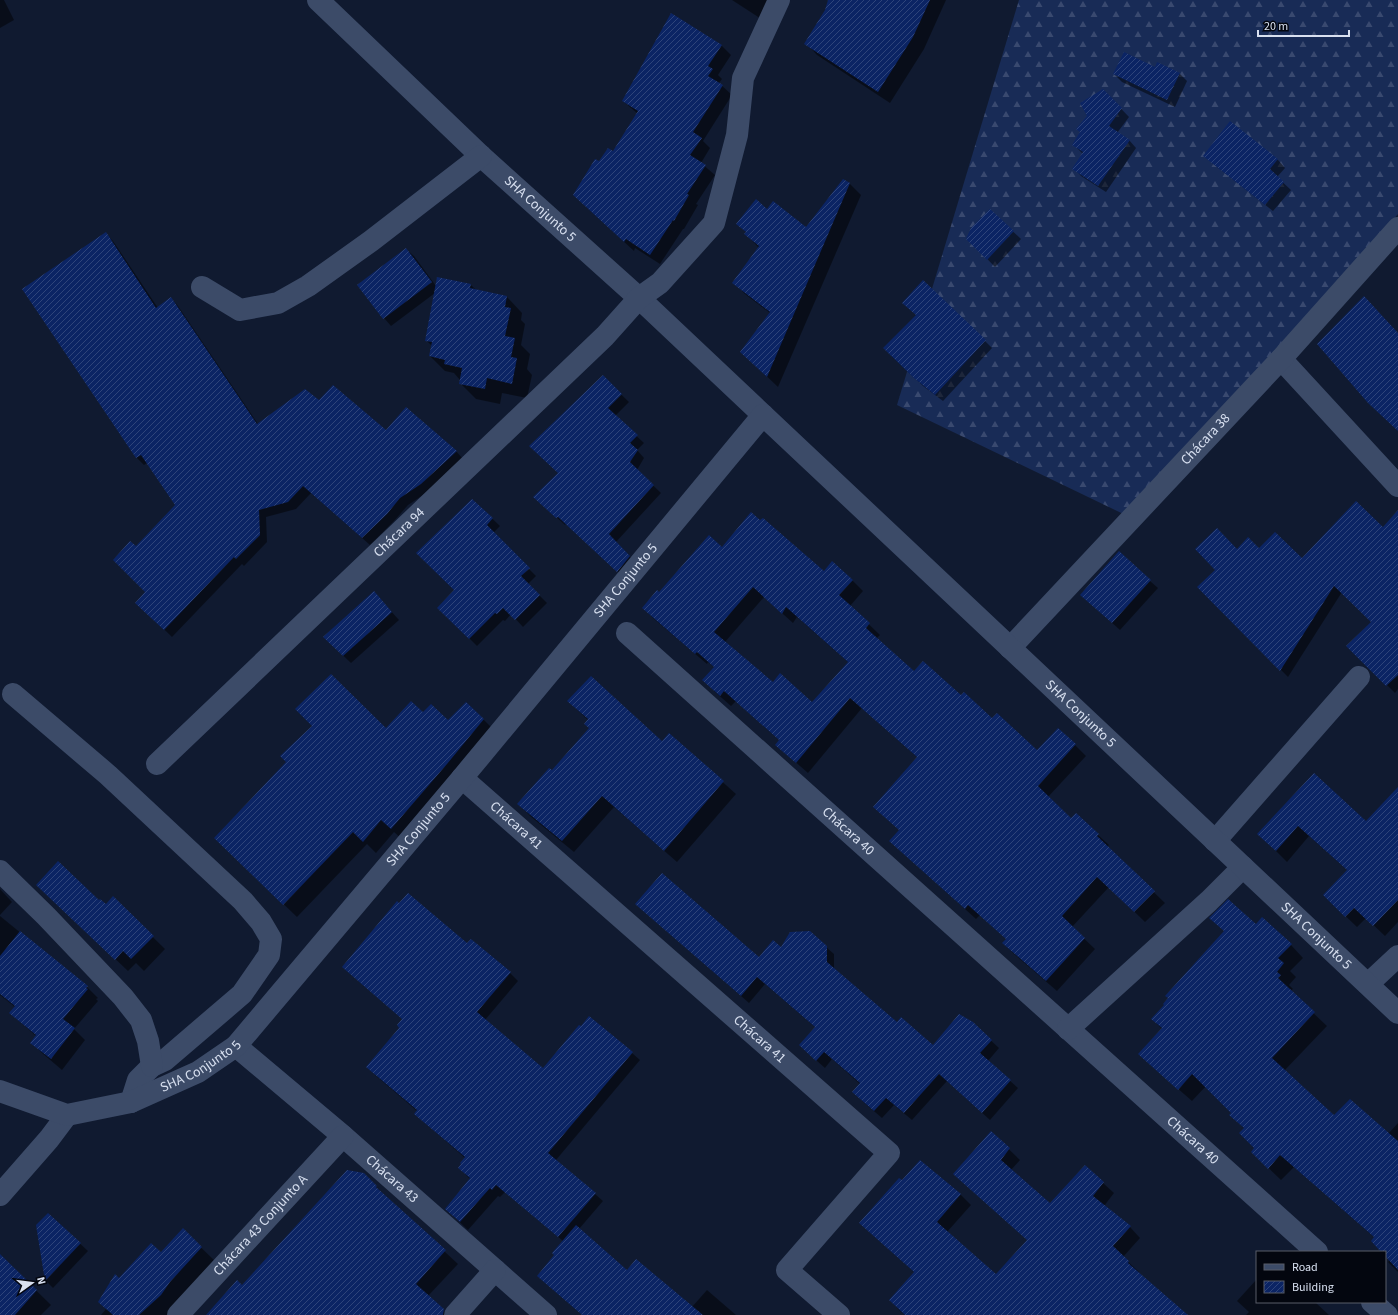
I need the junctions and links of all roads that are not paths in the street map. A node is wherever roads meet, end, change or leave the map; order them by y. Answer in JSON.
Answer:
{"nodes":[{"id":1,"x":318,"y":0,"type":"edge"},
{"id":2,"x":779,"y":0,"type":"edge"},
{"id":3,"x":481,"y":156,"type":"junction"},
{"id":4,"x":1398,"y":228,"type":"edge"},
{"id":5,"x":202,"y":287,"type":"dead end"},
{"id":6,"x":639,"y":298,"type":"junction"},
{"id":7,"x":1281,"y":359,"type":"junction"},
{"id":8,"x":763,"y":415,"type":"junction"},
{"id":9,"x":1398,"y":486,"type":"edge"},
{"id":10,"x":627,"y":634,"type":"dead end"},
{"id":11,"x":1010,"y":648,"type":"junction"},
{"id":12,"x":1359,"y":677,"type":"dead end"},
{"id":13,"x":13,"y":694,"type":"dead end"},
{"id":14,"x":157,"y":764,"type":"dead end"},
{"id":15,"x":462,"y":778,"type":"junction"},
{"id":16,"x":1215,"y":841,"type":"junction"},
{"id":17,"x":1243,"y":867,"type":"junction"},
{"id":18,"x":0,"y":871,"type":"edge"},
{"id":19,"x":1398,"y":956,"type":"edge"},
{"id":20,"x":1368,"y":984,"type":"junction"},
{"id":21,"x":1398,"y":1013,"type":"edge"},
{"id":22,"x":1068,"y":1029,"type":"junction"},
{"id":23,"x":236,"y":1046,"type":"junction"},
{"id":24,"x":152,"y":1066,"type":"junction"},
{"id":25,"x":0,"y":1091,"type":"edge"},
{"id":26,"x":131,"y":1102,"type":"junction"},
{"id":27,"x":67,"y":1115,"type":"junction"},
{"id":28,"x":343,"y":1136,"type":"junction"},
{"id":29,"x":0,"y":1194,"type":"edge"},
{"id":30,"x":1316,"y":1251,"type":"edge"},
{"id":31,"x":495,"y":1270,"type":"junction"},
{"id":32,"x":1373,"y":1303,"type":"edge"},
{"id":33,"x":178,"y":1315,"type":"edge"},
{"id":34,"x":455,"y":1315,"type":"edge"},
{"id":35,"x":546,"y":1315,"type":"edge"},
{"id":36,"x":839,"y":1315,"type":"edge"},
{"id":37,"x":1387,"y":1315,"type":"edge"}],
"edges":[{"from":1,"to":3,"type":"street","name":"SHA Conjunto 5"},
{"from":2,"to":6,"type":"street","name":"Chácara 94"},
{"from":3,"to":5,"type":"street"},
{"from":3,"to":6,"type":"street","name":"SHA Conjunto 5"},
{"from":4,"to":7,"type":"street","name":"Chácara 38"},
{"from":6,"to":8,"type":"street","name":"SHA Conjunto 5"},
{"from":6,"to":14,"type":"street","name":"Chácara 94"},
{"from":7,"to":9,"type":"street"},
{"from":7,"to":11,"type":"street","name":"Chácara 38"},
{"from":8,"to":11,"type":"street","name":"SHA Conjunto 5"},
{"from":8,"to":15,"type":"street","name":"SHA Conjunto 5"},
{"from":10,"to":22,"type":"street","name":"Chácara 40"},
{"from":11,"to":16,"type":"street","name":"SHA Conjunto 5"},
{"from":12,"to":16,"type":"street"},
{"from":13,"to":24,"type":"street"},
{"from":15,"to":23,"type":"street","name":"SHA Conjunto 5"},
{"from":15,"to":36,"type":"street","name":"Chácara 41"},
{"from":16,"to":17,"type":"street","name":"SHA Conjunto 5"},
{"from":17,"to":20,"type":"street","name":"SHA Conjunto 5"},
{"from":17,"to":22,"type":"street"},
{"from":18,"to":24,"type":"street"},
{"from":19,"to":20,"type":"street"},
{"from":20,"to":21,"type":"street","name":"SHA Conjunto 5"},
{"from":22,"to":30,"type":"street","name":"Chácara 40"},
{"from":23,"to":26,"type":"street","name":"SHA Conjunto 5"},
{"from":23,"to":28,"type":"street","name":"Chácara 43"},
{"from":24,"to":26,"type":"street"},
{"from":25,"to":27,"type":"street"},
{"from":26,"to":27,"type":"street","name":"SHA Conjunto 5"},
{"from":27,"to":29,"type":"street"},
{"from":28,"to":31,"type":"street","name":"Chácara 43"},
{"from":28,"to":33,"type":"street","name":"Chácara 43 Conjunto A"},
{"from":31,"to":34,"type":"street"},
{"from":31,"to":35,"type":"street","name":"Chácara 43"},
{"from":32,"to":37,"type":"street"}]}
